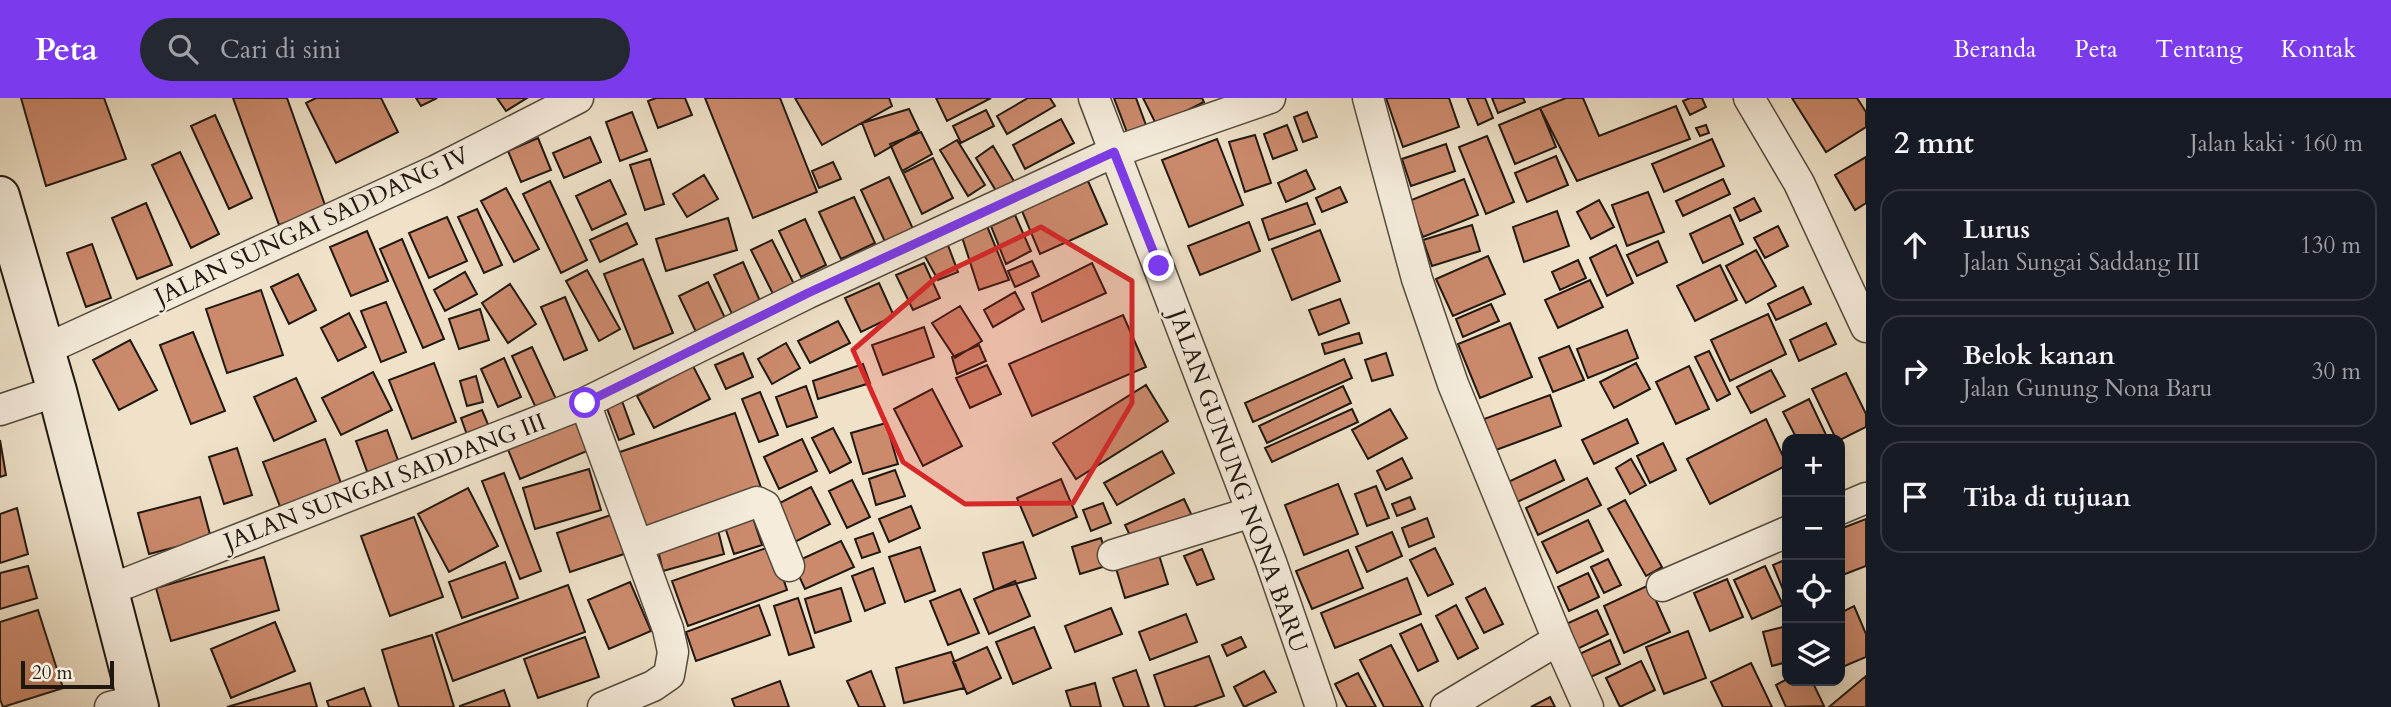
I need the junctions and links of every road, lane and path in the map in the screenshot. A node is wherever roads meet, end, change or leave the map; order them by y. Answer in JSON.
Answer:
{"nodes":[{"id":1,"x":578,"y":98,"type":"edge"},
{"id":2,"x":1094,"y":98,"type":"edge"},
{"id":3,"x":1270,"y":98,"type":"edge"},
{"id":4,"x":1368,"y":98,"type":"edge"},
{"id":5,"x":1749,"y":98,"type":"edge"},
{"id":6,"x":1114,"y":152,"type":"junction"},
{"id":7,"x":0,"y":196,"type":"edge"},
{"id":8,"x":1866,"y":327,"type":"edge"},
{"id":9,"x":44,"y":350,"type":"junction"},
{"id":10,"x":57,"y":391,"type":"junction"},
{"id":11,"x":585,"y":403,"type":"junction"},
{"id":12,"x":0,"y":410,"type":"edge"},
{"id":13,"x":1866,"y":498,"type":"edge"},
{"id":14,"x":1845,"y":507,"type":"edge"},
{"id":15,"x":1252,"y":512,"type":"junction"},
{"id":16,"x":1782,"y":534,"type":"edge"},
{"id":17,"x":638,"y":545,"type":"junction"},
{"id":18,"x":1113,"y":555,"type":"dead end"},
{"id":19,"x":789,"y":566,"type":"dead end"},
{"id":20,"x":1662,"y":586,"type":"dead end"},
{"id":21,"x":109,"y":590,"type":"junction"},
{"id":22,"x":1558,"y":640,"type":"junction"},
{"id":23,"x":129,"y":705,"type":"edge"},
{"id":24,"x":603,"y":707,"type":"edge"},
{"id":25,"x":1321,"y":707,"type":"edge"},
{"id":26,"x":1446,"y":707,"type":"edge"},
{"id":27,"x":1588,"y":707,"type":"edge"}],
"edges":[{"from":1,"to":9,"type":"street","name":"JALAN SUNGAI SADDANG IV"},
{"from":2,"to":6,"type":"street","name":"JALAN GUNUNG NONA BARU"},
{"from":3,"to":6,"type":"street","name":"JALAN SUNGAI SADDANG III"},
{"from":4,"to":22,"type":"street"},
{"from":5,"to":8,"type":"street"},
{"from":6,"to":11,"type":"street","name":"JALAN SUNGAI SADDANG III"},
{"from":6,"to":15,"type":"street","name":"JALAN GUNUNG NONA BARU"},
{"from":7,"to":9,"type":"main road"},
{"from":9,"to":10,"type":"main road"},
{"from":10,"to":12,"type":"street"},
{"from":10,"to":21,"type":"main road"},
{"from":11,"to":17,"type":"street"},
{"from":11,"to":21,"type":"street","name":"JALAN SUNGAI SADDANG III"},
{"from":13,"to":14,"type":"street"},
{"from":15,"to":18,"type":"street"},
{"from":15,"to":25,"type":"street","name":"JALAN GUNUNG NONA BARU"},
{"from":16,"to":20,"type":"street"},
{"from":17,"to":19,"type":"street"},
{"from":17,"to":24,"type":"street"},
{"from":21,"to":23,"type":"main road"},
{"from":22,"to":26,"type":"street"},
{"from":22,"to":27,"type":"street"}]}
